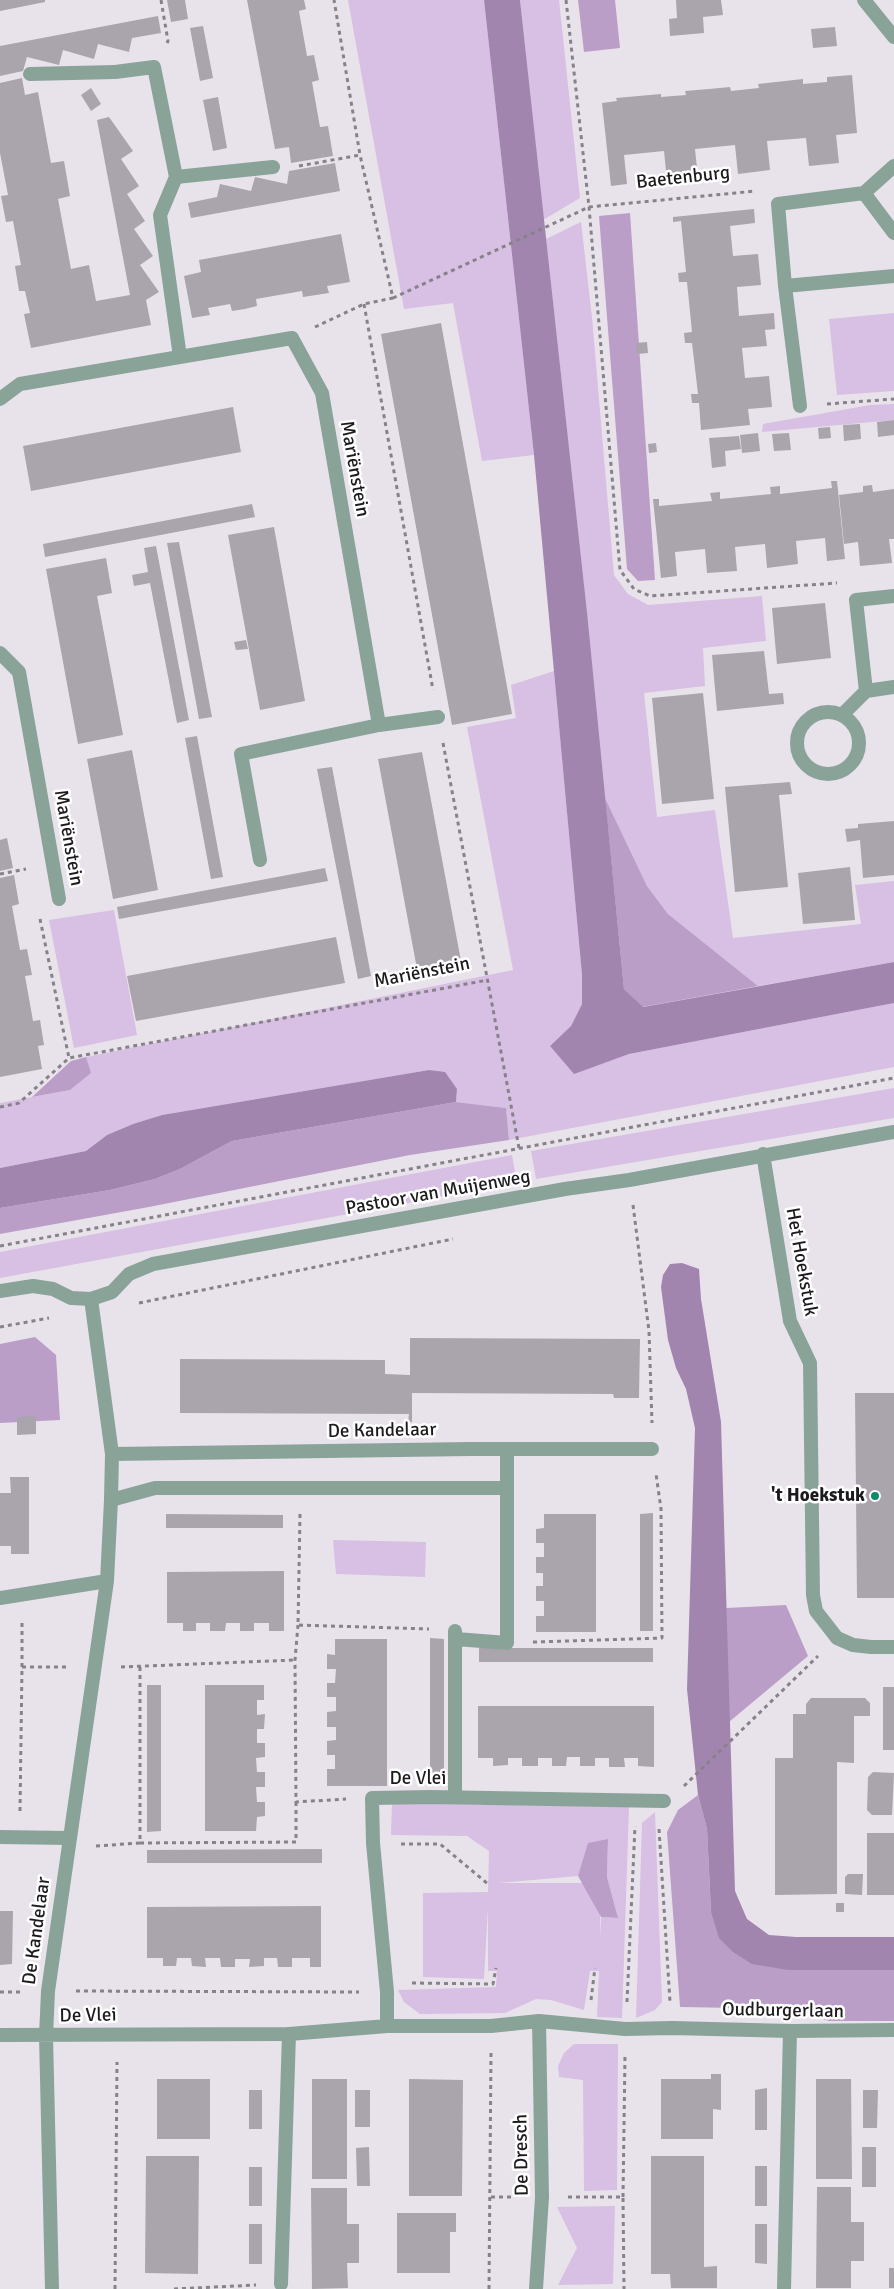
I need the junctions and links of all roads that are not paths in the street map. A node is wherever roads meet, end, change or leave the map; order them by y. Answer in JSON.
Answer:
{"nodes":[{"id":1,"x":864,"y":0,"type":"edge"},
{"id":2,"x":894,"y":37,"type":"edge"},
{"id":3,"x":30,"y":74,"type":"dead end"},
{"id":4,"x":894,"y":166,"type":"edge"},
{"id":5,"x":273,"y":167,"type":"road end"},
{"id":6,"x":176,"y":176,"type":"junction"},
{"id":7,"x":864,"y":193,"type":"junction"},
{"id":8,"x":894,"y":233,"type":"edge"},
{"id":9,"x":894,"y":276,"type":"edge"},
{"id":10,"x":785,"y":286,"type":"junction"},
{"id":11,"x":180,"y":357,"type":"junction"},
{"id":12,"x":0,"y":399,"type":"edge"},
{"id":13,"x":800,"y":406,"type":"road end"},
{"id":14,"x":894,"y":596,"type":"edge"},
{"id":15,"x":0,"y":653,"type":"edge"},
{"id":16,"x":894,"y":687,"type":"edge"},
{"id":17,"x":866,"y":690,"type":"junction"},
{"id":18,"x":842,"y":715,"type":"junction"},
{"id":19,"x":438,"y":717,"type":"dead end"},
{"id":20,"x":380,"y":726,"type":"junction"},
{"id":21,"x":260,"y":860,"type":"dead end"},
{"id":22,"x":59,"y":899,"type":"road end"},
{"id":23,"x":894,"y":1132,"type":"edge"},
{"id":24,"x":763,"y":1154,"type":"junction"},
{"id":25,"x":0,"y":1292,"type":"edge"},
{"id":26,"x":91,"y":1305,"type":"junction"},
{"id":27,"x":652,"y":1449,"type":"dead end"},
{"id":28,"x":507,"y":1451,"type":"junction"},
{"id":29,"x":112,"y":1454,"type":"junction"},
{"id":30,"x":507,"y":1488,"type":"junction"},
{"id":31,"x":110,"y":1500,"type":"junction"},
{"id":32,"x":107,"y":1581,"type":"junction"},
{"id":33,"x":0,"y":1598,"type":"edge"},
{"id":34,"x":894,"y":1647,"type":"edge"},
{"id":35,"x":455,"y":1797,"type":"junction"},
{"id":36,"x":664,"y":1801,"type":"road end"},
{"id":37,"x":0,"y":1837,"type":"edge"},
{"id":38,"x":68,"y":1843,"type":"junction"},
{"id":39,"x":539,"y":2021,"type":"junction"},
{"id":40,"x":387,"y":2026,"type":"junction"},
{"id":41,"x":672,"y":2028,"type":"joint"},
{"id":42,"x":894,"y":2030,"type":"edge"},
{"id":43,"x":790,"y":2031,"type":"junction"},
{"id":44,"x":289,"y":2034,"type":"junction"},
{"id":45,"x":0,"y":2035,"type":"edge"},
{"id":46,"x":46,"y":2036,"type":"junction"},
{"id":47,"x":281,"y":2284,"type":"road end"},
{"id":48,"x":784,"y":2288,"type":"edge"},
{"id":49,"x":52,"y":2289,"type":"edge"},
{"id":50,"x":536,"y":2289,"type":"edge"}],
"edges":[{"from":1,"to":2,"type":"street"},
{"from":3,"to":6,"type":"street"},
{"from":4,"to":7,"type":"street"},
{"from":5,"to":6,"type":"street"},
{"from":6,"to":11,"type":"street"},
{"from":7,"to":8,"type":"street"},
{"from":7,"to":10,"type":"street"},
{"from":9,"to":10,"type":"street"},
{"from":10,"to":13,"type":"street"},
{"from":11,"to":12,"type":"street"},
{"from":11,"to":20,"type":"street","name":"Mariënstein"},
{"from":14,"to":17,"type":"street"},
{"from":15,"to":22,"type":"street","name":"Mariënstein"},
{"from":16,"to":17,"type":"street"},
{"from":17,"to":18,"type":"street"},
{"from":18,"to":18,"type":"street"},
{"from":19,"to":20,"type":"street"},
{"from":20,"to":21,"type":"street"},
{"from":23,"to":24,"type":"street","name":"Pastoor van Muijenweg"},
{"from":24,"to":26,"type":"street","name":"Pastoor van Muijenweg"},
{"from":24,"to":34,"type":"street","name":"Het Hoekstuk"},
{"from":25,"to":26,"type":"street","name":"Pastoor van Muijenweg"},
{"from":26,"to":29,"type":"street","name":"De Kandelaar"},
{"from":27,"to":28,"type":"street","name":"De Kandelaar"},
{"from":28,"to":29,"type":"street","name":"De Kandelaar"},
{"from":28,"to":30,"type":"street"},
{"from":29,"to":31,"type":"street","name":"De Kandelaar"},
{"from":30,"to":31,"type":"street"},
{"from":30,"to":35,"type":"street"},
{"from":31,"to":32,"type":"street","name":"De Kandelaar"},
{"from":32,"to":33,"type":"street"},
{"from":32,"to":38,"type":"street","name":"De Kandelaar"},
{"from":35,"to":36,"type":"street","name":"De Vlei"},
{"from":35,"to":40,"type":"street","name":"De Vlei"},
{"from":37,"to":38,"type":"street"},
{"from":38,"to":46,"type":"street","name":"De Kandelaar"},
{"from":39,"to":40,"type":"street","name":"De Vlei"},
{"from":39,"to":41,"type":"street","name":"De Vlei"},
{"from":39,"to":50,"type":"street","name":"De Dresch"},
{"from":40,"to":44,"type":"street","name":"De Vlei"},
{"from":41,"to":43,"type":"street","name":"Oudburgerlaan"},
{"from":42,"to":43,"type":"street","name":"Oudburgerlaan"},
{"from":43,"to":48,"type":"street"},
{"from":44,"to":46,"type":"street","name":"De Vlei"},
{"from":44,"to":47,"type":"street"},
{"from":45,"to":46,"type":"street","name":"De Vlei"},
{"from":46,"to":49,"type":"street","name":"De Kandelaar"}]}
